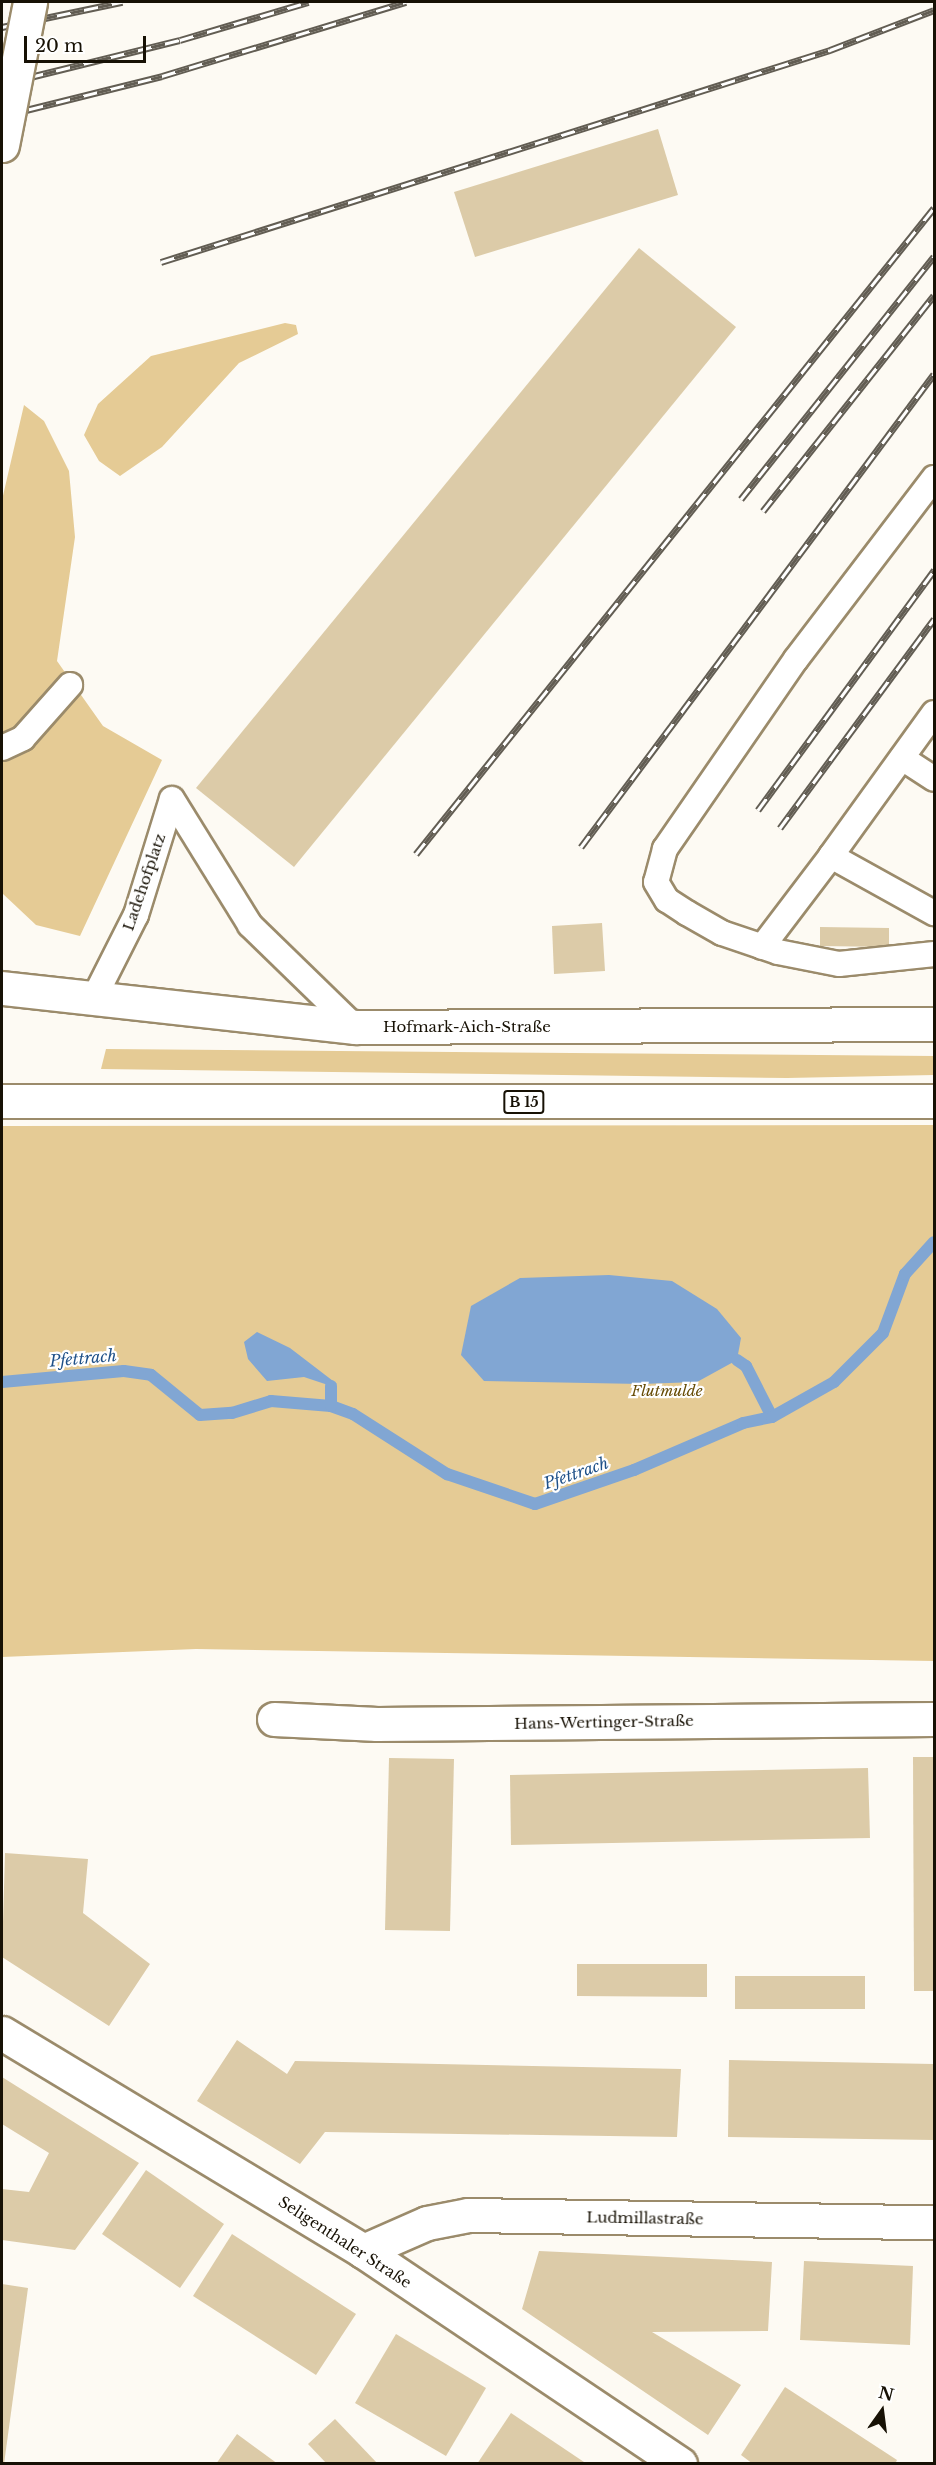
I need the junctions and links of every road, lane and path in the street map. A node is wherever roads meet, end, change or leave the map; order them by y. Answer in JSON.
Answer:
{"nodes":[{"id":1,"x":30,"y":2,"type":"edge"},
{"id":2,"x":2,"y":146,"type":"edge"},
{"id":3,"x":934,"y":478,"type":"edge"},
{"id":4,"x":70,"y":685,"type":"dead end"},
{"id":5,"x":934,"y":713,"type":"edge"},
{"id":6,"x":2,"y":748,"type":"edge"},
{"id":7,"x":902,"y":758,"type":"junction"},
{"id":8,"x":934,"y":778,"type":"edge"},
{"id":9,"x":831,"y":856,"type":"junction"},
{"id":10,"x":934,"y":913,"type":"edge"},
{"id":11,"x":762,"y":947,"type":"junction"},
{"id":12,"x":934,"y":954,"type":"edge"},
{"id":13,"x":2,"y":988,"type":"edge"},
{"id":14,"x":95,"y":996,"type":"junction"},
{"id":15,"x":934,"y":1024,"type":"edge"},
{"id":16,"x":355,"y":1027,"type":"junction"},
{"id":17,"x":2,"y":1101,"type":"edge"},
{"id":18,"x":934,"y":1101,"type":"edge"},
{"id":19,"x":274,"y":1719,"type":"dead end"},
{"id":20,"x":934,"y":1719,"type":"edge"},
{"id":21,"x":2,"y":2033,"type":"edge"},
{"id":22,"x":934,"y":2222,"type":"edge"},
{"id":23,"x":363,"y":2251,"type":"junction"},
{"id":24,"x":680,"y":2463,"type":"edge"}],
"edges":[{"from":1,"to":2,"type":"street","bridge":true},
{"from":3,"to":11,"type":"lane"},
{"from":4,"to":6,"type":"lane"},
{"from":5,"to":7,"type":"lane"},
{"from":7,"to":8,"type":"lane"},
{"from":7,"to":9,"type":"lane"},
{"from":9,"to":10,"type":"lane"},
{"from":9,"to":11,"type":"lane"},
{"from":11,"to":12,"type":"lane"},
{"from":13,"to":14,"type":"street","name":"Hofmark-Aich-Straße"},
{"from":14,"to":16,"type":"street","name":"Hofmark-Aich-Straße"},
{"from":14,"to":16,"type":"lane","name":"Ladehofplatz"},
{"from":15,"to":16,"type":"street","name":"Hofmark-Aich-Straße"},
{"from":17,"to":18,"type":"street","number":"B 15"},
{"from":19,"to":20,"type":"street","name":"Hans-Wertinger-Straße"},
{"from":21,"to":23,"type":"street","name":"Seligenthaler Straße"},
{"from":22,"to":23,"type":"street","name":"Ludmillastraße"},
{"from":23,"to":24,"type":"street","name":"Seligenthaler Straße"}]}
